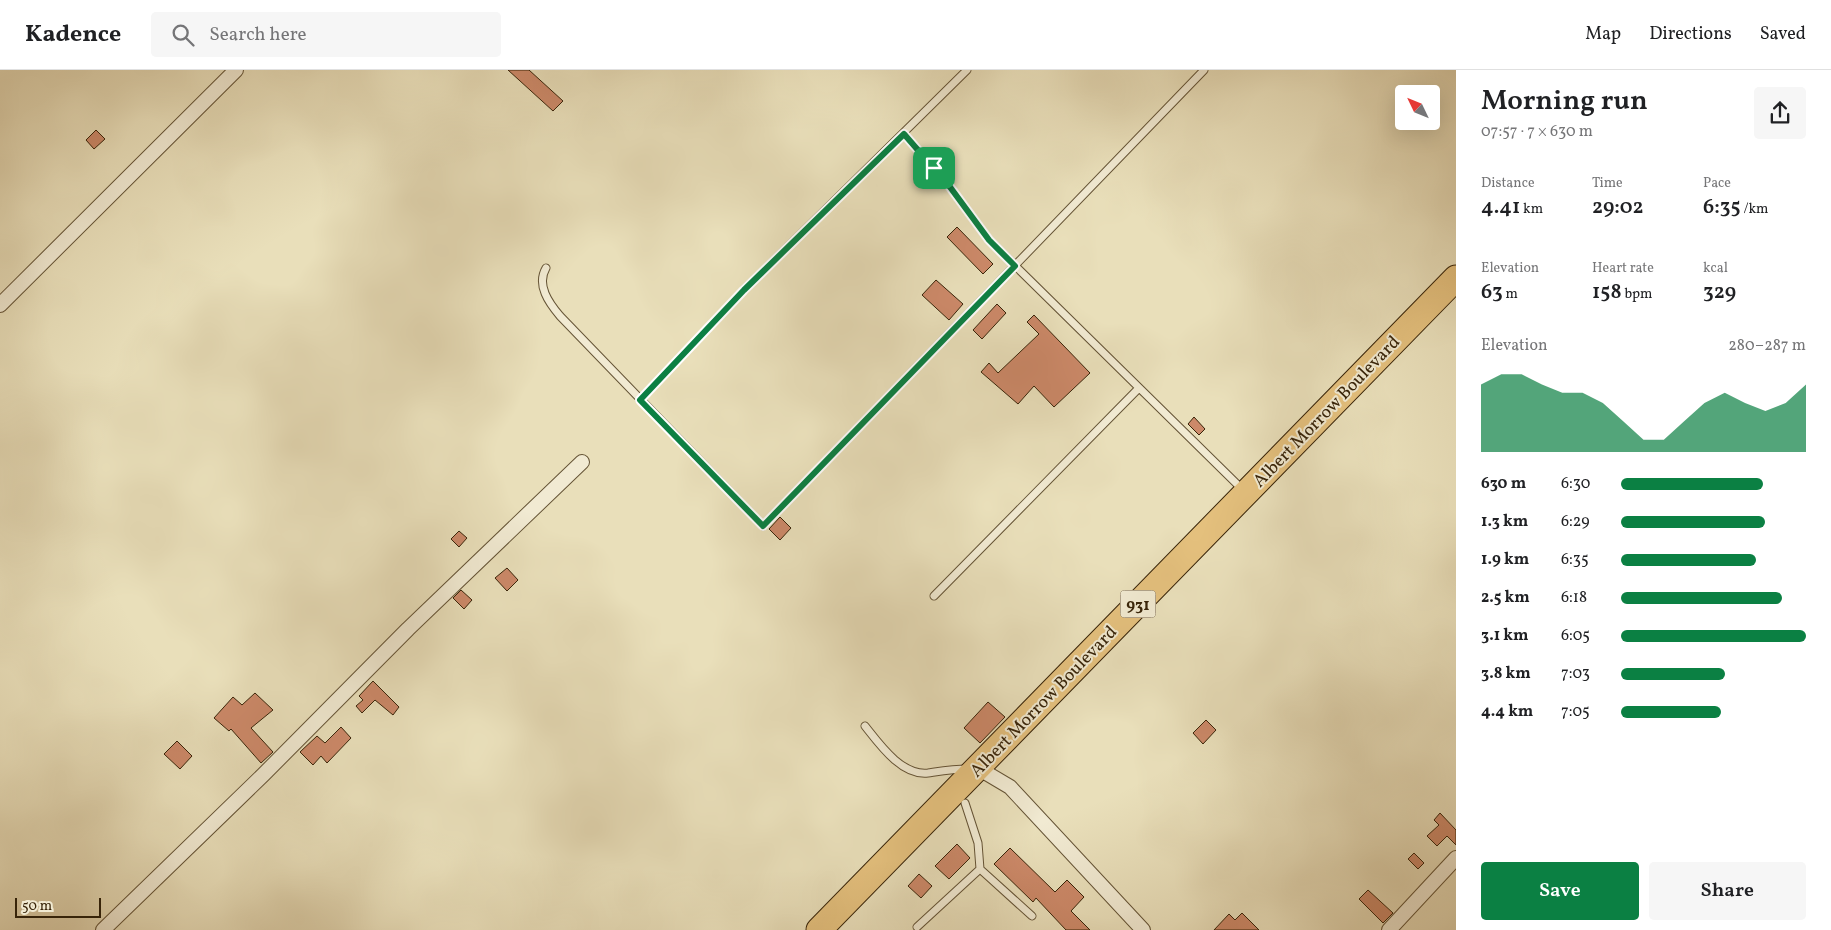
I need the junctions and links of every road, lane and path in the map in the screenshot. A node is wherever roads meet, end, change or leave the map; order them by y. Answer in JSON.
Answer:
{"nodes":[{"id":1,"x":236,"y":70,"type":"edge"},
{"id":2,"x":966,"y":70,"type":"edge"},
{"id":3,"x":1204,"y":70,"type":"edge"},
{"id":4,"x":904,"y":134,"type":"junction"},
{"id":5,"x":1015,"y":266,"type":"junction"},
{"id":6,"x":546,"y":268,"type":"dead end"},
{"id":7,"x":1456,"y":278,"type":"edge"},
{"id":8,"x":1456,"y":298,"type":"edge"},
{"id":9,"x":0,"y":305,"type":"edge"},
{"id":10,"x":1139,"y":388,"type":"junction"},
{"id":11,"x":640,"y":400,"type":"junction"},
{"id":12,"x":582,"y":462,"type":"dead end"},
{"id":13,"x":1246,"y":493,"type":"junction"},
{"id":14,"x":934,"y":596,"type":"dead end"},
{"id":15,"x":865,"y":726,"type":"dead end"},
{"id":16,"x":985,"y":772,"type":"junction"},
{"id":17,"x":965,"y":803,"type":"junction"},
{"id":18,"x":1456,"y":858,"type":"edge"},
{"id":19,"x":980,"y":869,"type":"junction"},
{"id":20,"x":1032,"y":916,"type":"dead end"},
{"id":21,"x":917,"y":927,"type":"dead end"},
{"id":22,"x":102,"y":930,"type":"edge"},
{"id":23,"x":819,"y":930,"type":"edge"},
{"id":24,"x":839,"y":930,"type":"edge"},
{"id":25,"x":1143,"y":930,"type":"edge"},
{"id":26,"x":1388,"y":930,"type":"edge"}],
"edges":[{"from":1,"to":9,"type":"street"},
{"from":2,"to":4,"type":"lane"},
{"from":3,"to":5,"type":"lane"},
{"from":4,"to":5,"type":"lane"},
{"from":4,"to":11,"type":"lane"},
{"from":5,"to":10,"type":"lane"},
{"from":5,"to":11,"type":"lane"},
{"from":6,"to":11,"type":"lane"},
{"from":7,"to":13,"type":"highway","name":"Albert Morrow Boulevard","number":"931"},
{"from":8,"to":16,"type":"highway","name":"Albert Morrow Boulevard","number":"931"},
{"from":10,"to":13,"type":"lane"},
{"from":10,"to":14,"type":"lane"},
{"from":12,"to":22,"type":"street"},
{"from":13,"to":16,"type":"highway","name":"Albert Morrow Boulevard","number":"931"},
{"from":15,"to":16,"type":"lane"},
{"from":16,"to":17,"type":"highway","name":"Albert Morrow Boulevard","number":"931"},
{"from":16,"to":23,"type":"highway","name":"Albert Morrow Boulevard","number":"931"},
{"from":16,"to":25,"type":"street"},
{"from":17,"to":19,"type":"lane"},
{"from":17,"to":24,"type":"highway","name":"Albert Morrow Boulevard","number":"931"},
{"from":18,"to":26,"type":"street"},
{"from":19,"to":20,"type":"lane"},
{"from":19,"to":21,"type":"lane"}]}
